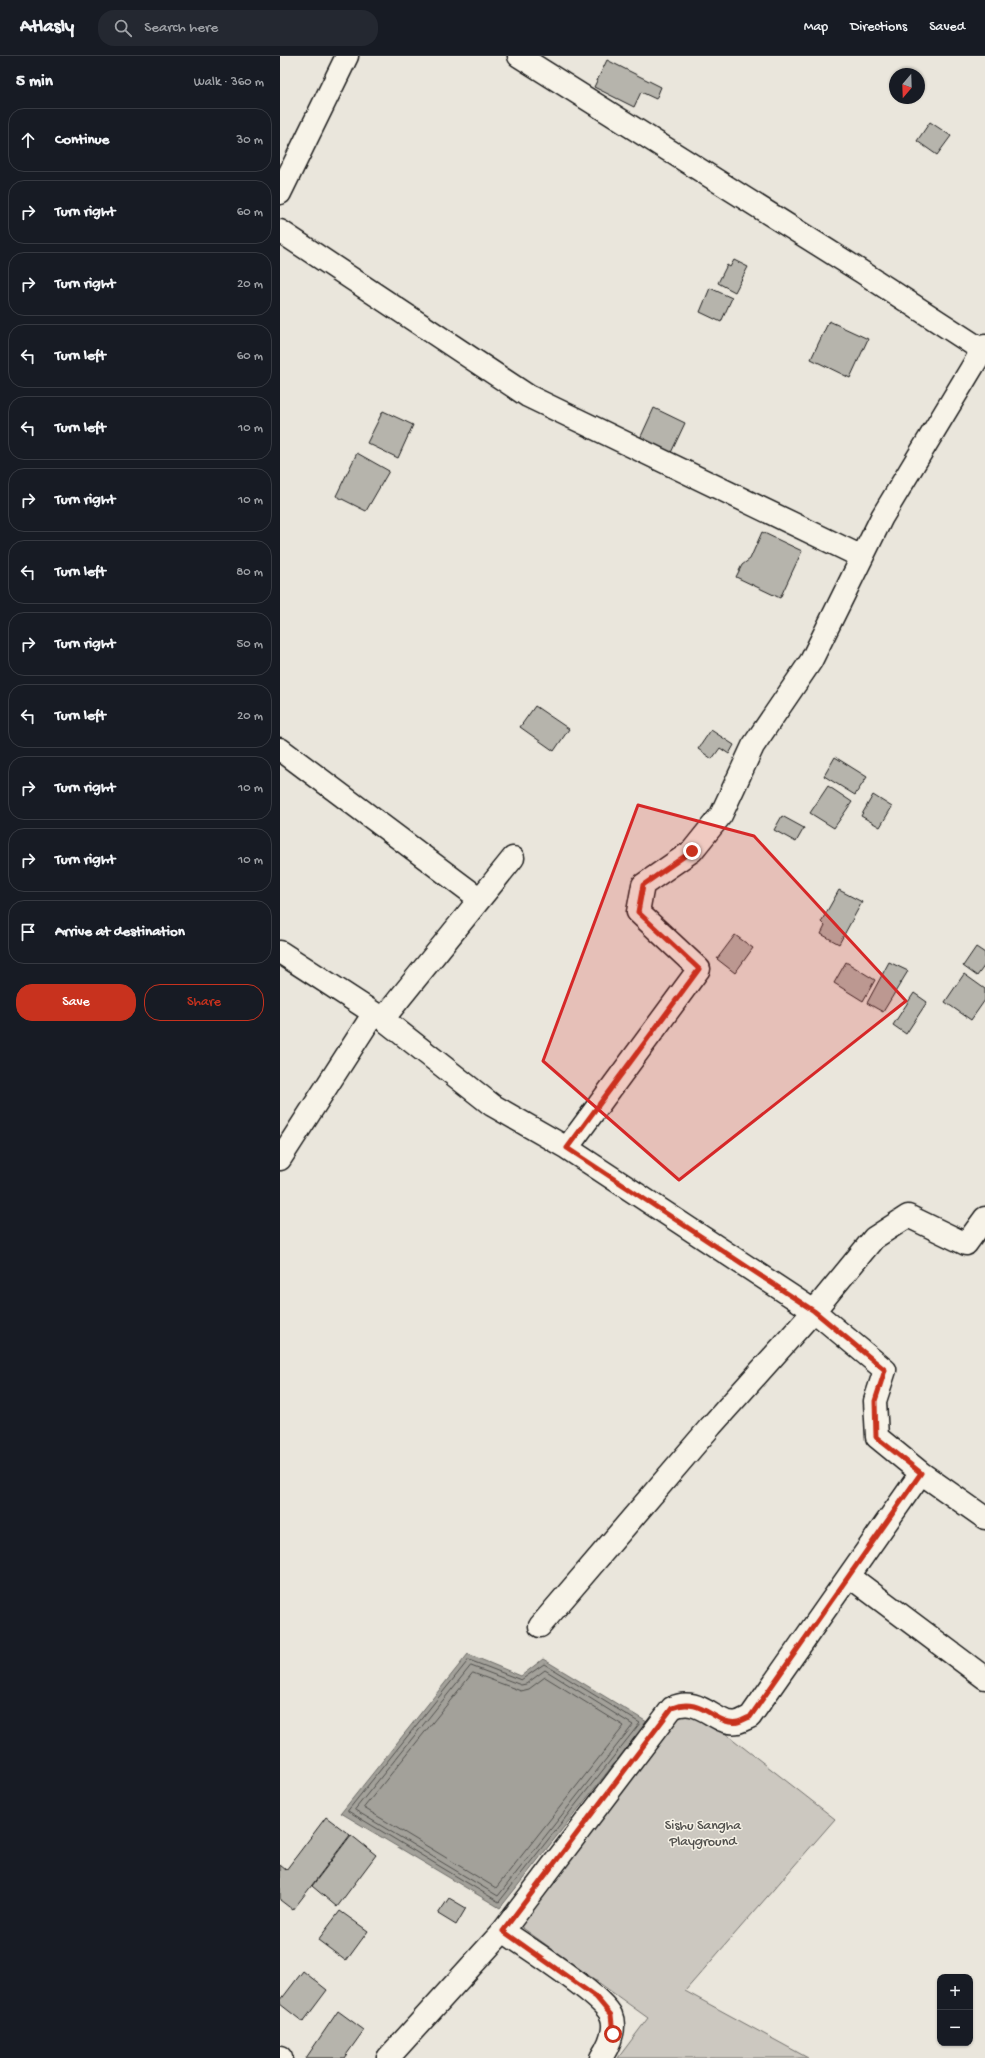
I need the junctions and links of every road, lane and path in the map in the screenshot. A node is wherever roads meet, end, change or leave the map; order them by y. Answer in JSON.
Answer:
{"nodes":[{"id":1,"x":347,"y":56,"type":"edge"},
{"id":2,"x":528,"y":58,"type":"edge"},
{"id":3,"x":280,"y":193,"type":"edge"},
{"id":4,"x":280,"y":230,"type":"edge"},
{"id":5,"x":984,"y":348,"type":"edge"},
{"id":6,"x":862,"y":557,"type":"junction"},
{"id":7,"x":280,"y":749,"type":"edge"},
{"id":8,"x":513,"y":858,"type":"dead end"},
{"id":9,"x":480,"y":899,"type":"junction"},
{"id":10,"x":280,"y":952,"type":"edge"},
{"id":11,"x":379,"y":1016,"type":"junction"},
{"id":12,"x":567,"y":1148,"type":"junction"},
{"id":13,"x":280,"y":1158,"type":"edge"},
{"id":14,"x":985,"y":1218,"type":"edge"},
{"id":15,"x":814,"y":1311,"type":"junction"},
{"id":16,"x":921,"y":1473,"type":"junction"},
{"id":17,"x":985,"y":1518,"type":"edge"},
{"id":18,"x":849,"y":1576,"type":"junction"},
{"id":19,"x":540,"y":1626,"type":"dead end"},
{"id":20,"x":985,"y":1678,"type":"edge"},
{"id":21,"x":503,"y":1931,"type":"junction"},
{"id":22,"x":388,"y":2058,"type":"edge"},
{"id":23,"x":601,"y":2058,"type":"edge"}],
"edges":[{"from":1,"to":3,"type":"street"},
{"from":2,"to":5,"type":"street"},
{"from":4,"to":6,"type":"street"},
{"from":5,"to":6,"type":"street"},
{"from":6,"to":12,"type":"street"},
{"from":7,"to":9,"type":"street"},
{"from":8,"to":9,"type":"street"},
{"from":9,"to":11,"type":"street"},
{"from":10,"to":11,"type":"street"},
{"from":11,"to":12,"type":"street"},
{"from":11,"to":13,"type":"street"},
{"from":12,"to":15,"type":"street"},
{"from":14,"to":15,"type":"street"},
{"from":15,"to":16,"type":"street"},
{"from":15,"to":19,"type":"street"},
{"from":16,"to":17,"type":"street"},
{"from":16,"to":18,"type":"street"},
{"from":18,"to":20,"type":"street"},
{"from":18,"to":21,"type":"street"},
{"from":21,"to":22,"type":"street"},
{"from":21,"to":23,"type":"street"}]}
